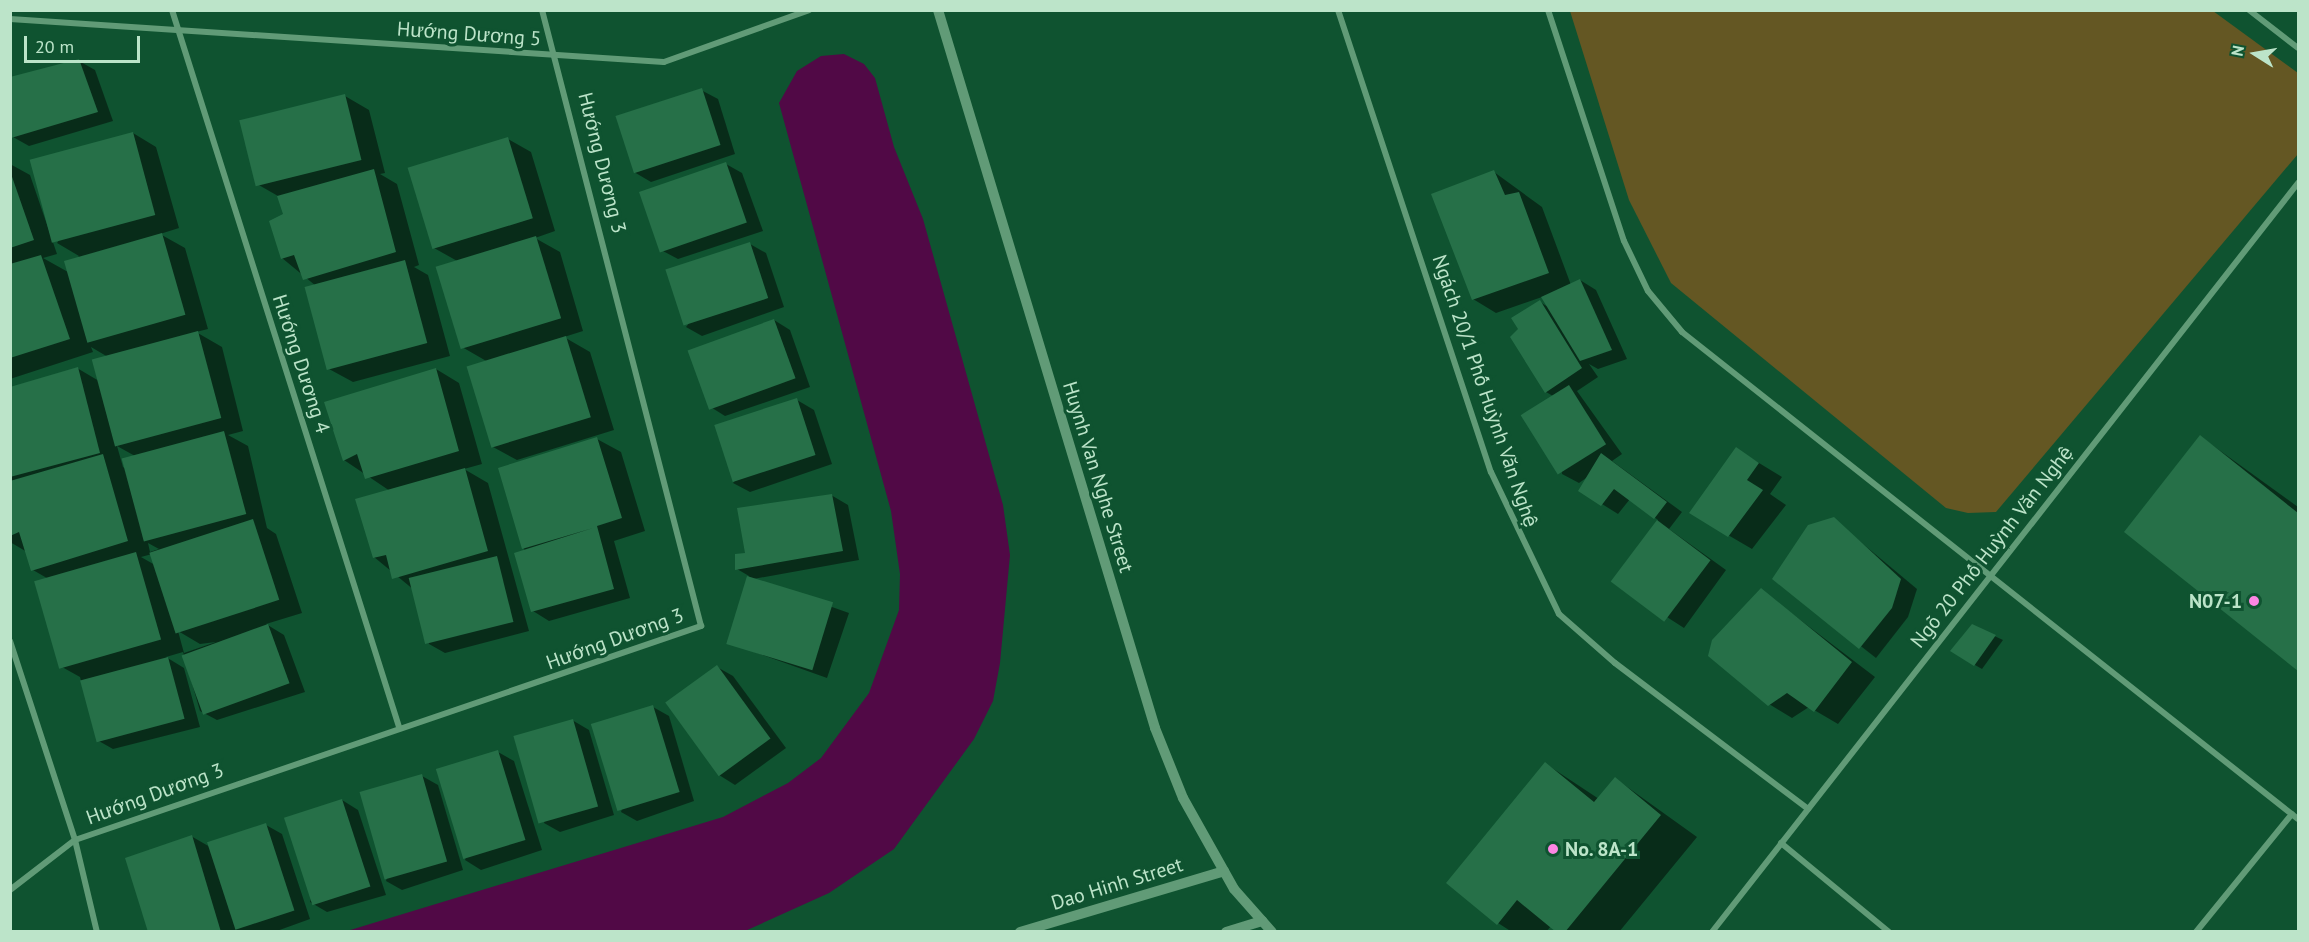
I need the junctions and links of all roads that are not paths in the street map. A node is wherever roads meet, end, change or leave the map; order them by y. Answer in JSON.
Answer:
{"nodes":[{"id":1,"x":172,"y":10,"type":"edge"},
{"id":2,"x":542,"y":10,"type":"edge"},
{"id":3,"x":809,"y":10,"type":"edge"},
{"id":4,"x":938,"y":10,"type":"edge"},
{"id":5,"x":1338,"y":10,"type":"edge"},
{"id":6,"x":1548,"y":10,"type":"edge"},
{"id":7,"x":2249,"y":10,"type":"edge"},
{"id":8,"x":10,"y":19,"type":"edge"},
{"id":9,"x":177,"y":28,"type":"junction"},
{"id":10,"x":2298,"y":48,"type":"edge"},
{"id":11,"x":558,"y":57,"type":"junction"},
{"id":12,"x":2298,"y":183,"type":"edge"},
{"id":13,"x":1991,"y":576,"type":"junction"},
{"id":14,"x":10,"y":641,"type":"edge"},
{"id":15,"x":399,"y":727,"type":"junction"},
{"id":16,"x":1808,"y":809,"type":"junction"},
{"id":17,"x":2292,"y":814,"type":"junction"},
{"id":18,"x":2298,"y":819,"type":"edge"},
{"id":19,"x":75,"y":840,"type":"junction"},
{"id":20,"x":1781,"y":843,"type":"junction"},
{"id":21,"x":1224,"y":871,"type":"junction"},
{"id":22,"x":10,"y":890,"type":"edge"},
{"id":23,"x":1262,"y":921,"type":"junction"},
{"id":24,"x":97,"y":932,"type":"edge"},
{"id":25,"x":1020,"y":932,"type":"edge"},
{"id":26,"x":1226,"y":932,"type":"edge"},
{"id":27,"x":1272,"y":932,"type":"edge"},
{"id":28,"x":1712,"y":932,"type":"edge"},
{"id":29,"x":1889,"y":932,"type":"edge"},
{"id":30,"x":2196,"y":932,"type":"edge"}],
"edges":[{"from":1,"to":9,"type":"street","name":"Hướng Dương 4"},
{"from":2,"to":11,"type":"street","name":"Hướng Dương 3"},
{"from":3,"to":11,"type":"street","name":"Hướng Dương 5"},
{"from":4,"to":21,"type":"street","name":"Huynh Van Nghe Street"},
{"from":5,"to":16,"type":"street","name":"Ngách 20/1 Phố Huỳnh Văn Nghệ"},
{"from":6,"to":13,"type":"street"},
{"from":7,"to":10,"type":"street"},
{"from":8,"to":9,"type":"street","name":"Hướng Dương 5"},
{"from":9,"to":11,"type":"street","name":"Hướng Dương 5"},
{"from":9,"to":15,"type":"street","name":"Hướng Dương 4"},
{"from":11,"to":15,"type":"street","name":"Hướng Dương 3"},
{"from":12,"to":13,"type":"street","name":"Ngõ 20 Phố Huỳnh Văn Nghệ"},
{"from":13,"to":16,"type":"street","name":"Ngõ 20 Phố Huỳnh Văn Nghệ"},
{"from":13,"to":17,"type":"street"},
{"from":14,"to":19,"type":"street"},
{"from":15,"to":19,"type":"street","name":"Hướng Dương 3"},
{"from":16,"to":20,"type":"street","name":"Ngõ 20 Phố Huỳnh Văn Nghệ"},
{"from":17,"to":18,"type":"street"},
{"from":17,"to":30,"type":"street"},
{"from":19,"to":22,"type":"street","name":"Hướng Dương 3"},
{"from":19,"to":24,"type":"street"},
{"from":20,"to":28,"type":"street","name":"Ngõ 20 Phố Huỳnh Văn Nghệ"},
{"from":20,"to":29,"type":"street"},
{"from":21,"to":23,"type":"street","name":"Huynh Van Nghe Street"},
{"from":21,"to":25,"type":"street","name":"Dao Hinh Street"},
{"from":23,"to":26,"type":"street"},
{"from":23,"to":27,"type":"street","name":"Huynh Van Nghe Street"}]}
